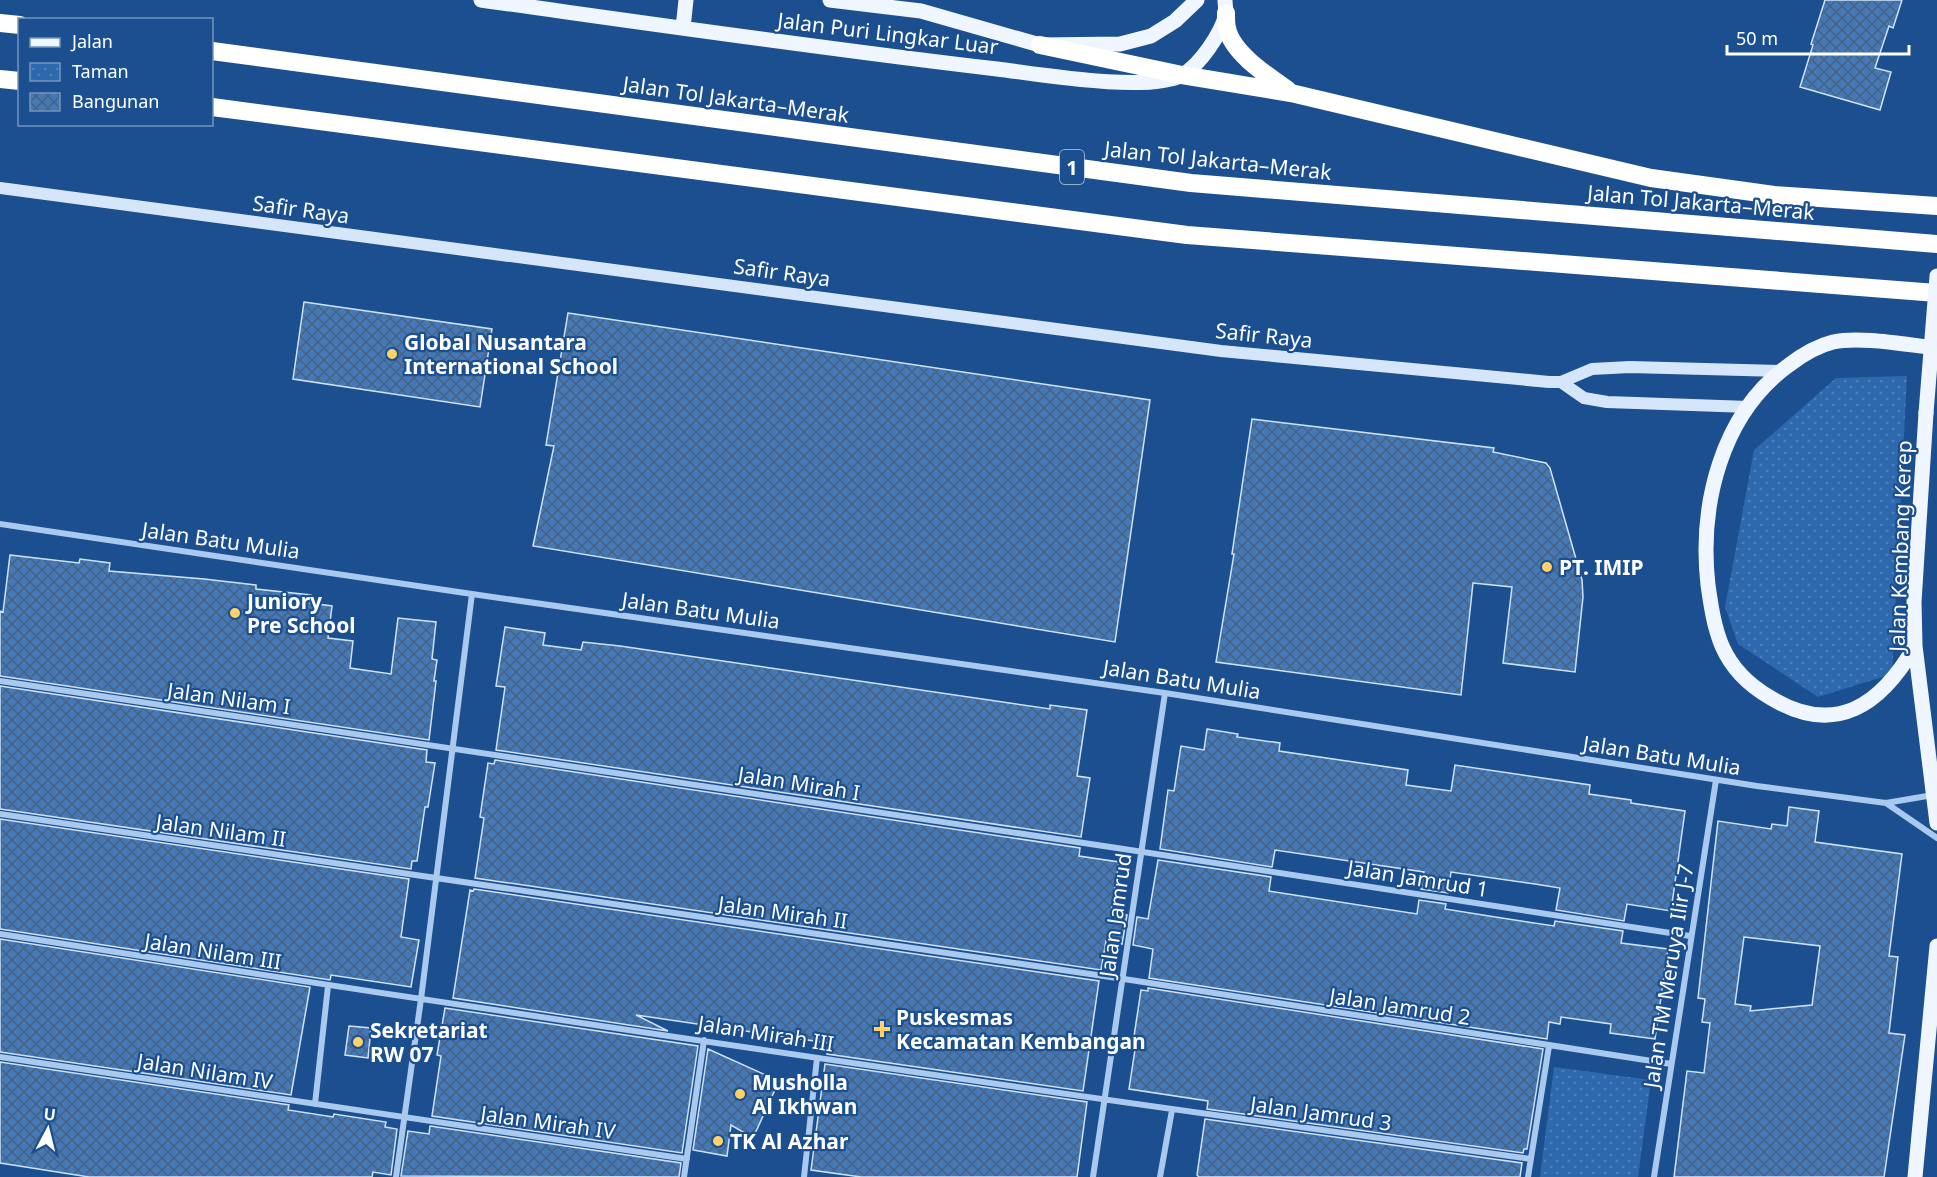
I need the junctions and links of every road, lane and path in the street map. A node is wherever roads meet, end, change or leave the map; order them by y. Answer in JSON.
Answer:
{"nodes":[{"id":1,"x":481,"y":0,"type":"edge"},
{"id":2,"x":686,"y":0,"type":"edge"},
{"id":3,"x":830,"y":0,"type":"edge"},
{"id":4,"x":1197,"y":0,"type":"edge"},
{"id":5,"x":1225,"y":7,"type":"edge"},
{"id":6,"x":0,"y":23,"type":"edge"},
{"id":7,"x":18,"y":25,"type":"edge"},
{"id":8,"x":683,"y":28,"type":"junction"},
{"id":9,"x":1041,"y":45,"type":"junction"},
{"id":10,"x":213,"y":51,"type":"edge"},
{"id":11,"x":1182,"y":75,"type":"junction"},
{"id":12,"x":0,"y":79,"type":"edge"},
{"id":13,"x":18,"y":81,"type":"edge"},
{"id":14,"x":1291,"y":93,"type":"junction"},
{"id":15,"x":213,"y":106,"type":"edge"},
{"id":16,"x":0,"y":188,"type":"edge"},
{"id":17,"x":1937,"y":206,"type":"edge"},
{"id":18,"x":1937,"y":244,"type":"edge"},
{"id":19,"x":1937,"y":276,"type":"edge"},
{"id":20,"x":1937,"y":293,"type":"edge"},
{"id":21,"x":1937,"y":348,"type":"edge"},
{"id":22,"x":1781,"y":370,"type":"junction"},
{"id":23,"x":1561,"y":382,"type":"junction"},
{"id":24,"x":1749,"y":407,"type":"junction"},
{"id":25,"x":0,"y":524,"type":"edge"},
{"id":26,"x":472,"y":594,"type":"junction"},
{"id":27,"x":1915,"y":646,"type":"junction"},
{"id":28,"x":0,"y":681,"type":"edge"},
{"id":29,"x":1165,"y":693,"type":"junction"},
{"id":30,"x":454,"y":748,"type":"junction"},
{"id":31,"x":1716,"y":780,"type":"junction"},
{"id":32,"x":1933,"y":795,"type":"junction"},
{"id":33,"x":1886,"y":803,"type":"junction"},
{"id":34,"x":0,"y":814,"type":"edge"},
{"id":35,"x":1937,"y":823,"type":"edge"},
{"id":36,"x":1937,"y":838,"type":"edge"},
{"id":37,"x":1140,"y":852,"type":"junction"},
{"id":38,"x":437,"y":878,"type":"junction"},
{"id":39,"x":0,"y":934,"type":"edge"},
{"id":40,"x":1690,"y":936,"type":"junction"},
{"id":41,"x":1937,"y":946,"type":"edge"},
{"id":42,"x":1937,"y":974,"type":"edge"},
{"id":43,"x":1124,"y":979,"type":"junction"},
{"id":44,"x":328,"y":986,"type":"junction"},
{"id":45,"x":1931,"y":995,"type":"junction"},
{"id":46,"x":422,"y":999,"type":"junction"},
{"id":47,"x":704,"y":1040,"type":"junction"},
{"id":48,"x":1549,"y":1046,"type":"junction"},
{"id":49,"x":0,"y":1057,"type":"edge"},
{"id":50,"x":817,"y":1058,"type":"junction"},
{"id":51,"x":1671,"y":1064,"type":"junction"},
{"id":52,"x":1106,"y":1101,"type":"junction"},
{"id":53,"x":315,"y":1104,"type":"junction"},
{"id":54,"x":1172,"y":1110,"type":"junction"},
{"id":55,"x":405,"y":1117,"type":"junction"},
{"id":56,"x":687,"y":1159,"type":"junction"},
{"id":57,"x":1532,"y":1159,"type":"junction"},
{"id":58,"x":396,"y":1177,"type":"edge"},
{"id":59,"x":684,"y":1177,"type":"edge"},
{"id":60,"x":804,"y":1177,"type":"edge"},
{"id":61,"x":1093,"y":1177,"type":"edge"},
{"id":62,"x":1160,"y":1177,"type":"edge"},
{"id":63,"x":1528,"y":1177,"type":"edge"},
{"id":64,"x":1654,"y":1177,"type":"edge"},
{"id":65,"x":1915,"y":1177,"type":"edge"}],
"edges":[{"from":1,"to":8,"type":"main road","name":"Jalan Puri Lingkar Luar"},
{"from":2,"to":8,"type":"main road"},
{"from":3,"to":9,"type":"main road","name":"Jalan Puri Lingkar Luar"},
{"from":4,"to":9,"type":"main road"},
{"from":5,"to":11,"type":"main road"},
{"from":5,"to":14,"type":"highway"},
{"from":6,"to":7,"type":"highway"},
{"from":8,"to":11,"type":"main road","name":"Jalan Puri Lingkar Luar"},
{"from":9,"to":11,"type":"highway"},
{"from":10,"to":18,"type":"highway","name":"Jalan Tol Jakarta–Merak","number":"1"},
{"from":11,"to":14,"type":"highway"},
{"from":12,"to":13,"type":"highway"},
{"from":14,"to":17,"type":"highway"},
{"from":15,"to":20,"type":"highway"},
{"from":16,"to":23,"type":"street","name":"Safir Raya"},
{"from":19,"to":27,"type":"main road","name":"Jalan Kembang Kerep","bridge":true},
{"from":21,"to":22,"type":"main road"},
{"from":22,"to":23,"type":"street","name":"Safir Raya"},
{"from":22,"to":24,"type":"main road"},
{"from":23,"to":24,"type":"street","name":"Safir Raya"},
{"from":24,"to":27,"type":"main road"},
{"from":25,"to":26,"type":"street","name":"Jalan Batu Mulia"},
{"from":26,"to":29,"type":"street","name":"Jalan Batu Mulia"},
{"from":26,"to":30,"type":"street"},
{"from":27,"to":32,"type":"main road","name":"Jalan Kembang Kerep"},
{"from":28,"to":30,"type":"street","name":"Jalan Nilam I"},
{"from":29,"to":31,"type":"street","name":"Jalan Batu Mulia"},
{"from":29,"to":37,"type":"street","name":"Jalan Jamrud"},
{"from":30,"to":37,"type":"street","name":"Jalan Mirah I"},
{"from":30,"to":38,"type":"street"},
{"from":31,"to":33,"type":"street","name":"Jalan Batu Mulia"},
{"from":31,"to":40,"type":"street","name":"Jalan TM Meruya Ilir J-7"},
{"from":32,"to":33,"type":"street","name":"Jalan Batu Mulia"},
{"from":32,"to":35,"type":"main road","name":"Jalan Kembang Kerep"},
{"from":33,"to":36,"type":"street","name":"Jalan Batu Mulia"},
{"from":34,"to":38,"type":"street","name":"Jalan Nilam II"},
{"from":37,"to":40,"type":"street","name":"Jalan Jamrud 1"},
{"from":37,"to":43,"type":"street","name":"Jalan Jamrud"},
{"from":38,"to":43,"type":"street","name":"Jalan Mirah II"},
{"from":38,"to":46,"type":"street"},
{"from":39,"to":44,"type":"street","name":"Jalan Nilam III"},
{"from":40,"to":51,"type":"street","name":"Jalan TM Meruya Ilir J-7"},
{"from":41,"to":45,"type":"main road"},
{"from":42,"to":45,"type":"main road"},
{"from":43,"to":48,"type":"street","name":"Jalan Jamrud 2"},
{"from":43,"to":52,"type":"street","name":"Jalan Jamrud"},
{"from":44,"to":46,"type":"street","name":"Jalan Nilam III"},
{"from":44,"to":53,"type":"street"},
{"from":45,"to":65,"type":"main road"},
{"from":46,"to":47,"type":"street","name":"Jalan Mirah III"},
{"from":46,"to":55,"type":"street"},
{"from":47,"to":50,"type":"street","name":"Jalan Mirah III"},
{"from":47,"to":56,"type":"street"},
{"from":48,"to":51,"type":"street","name":"Jalan Jamrud 2"},
{"from":48,"to":57,"type":"street"},
{"from":49,"to":53,"type":"street","name":"Jalan Nilam IV"},
{"from":50,"to":52,"type":"street","name":"Jalan Mirah III"},
{"from":50,"to":60,"type":"street"},
{"from":51,"to":64,"type":"street","name":"Jalan TM Meruya Ilir J-7"},
{"from":52,"to":54,"type":"street","name":"Jalan Jamrud 3"},
{"from":52,"to":61,"type":"street","name":"Jalan Jamrud"},
{"from":53,"to":55,"type":"street","name":"Jalan Nilam IV"},
{"from":54,"to":57,"type":"street","name":"Jalan Jamrud 3"},
{"from":54,"to":62,"type":"street"},
{"from":55,"to":56,"type":"street","name":"Jalan Mirah IV"},
{"from":55,"to":58,"type":"street"},
{"from":56,"to":59,"type":"street"},
{"from":57,"to":63,"type":"street"}]}
